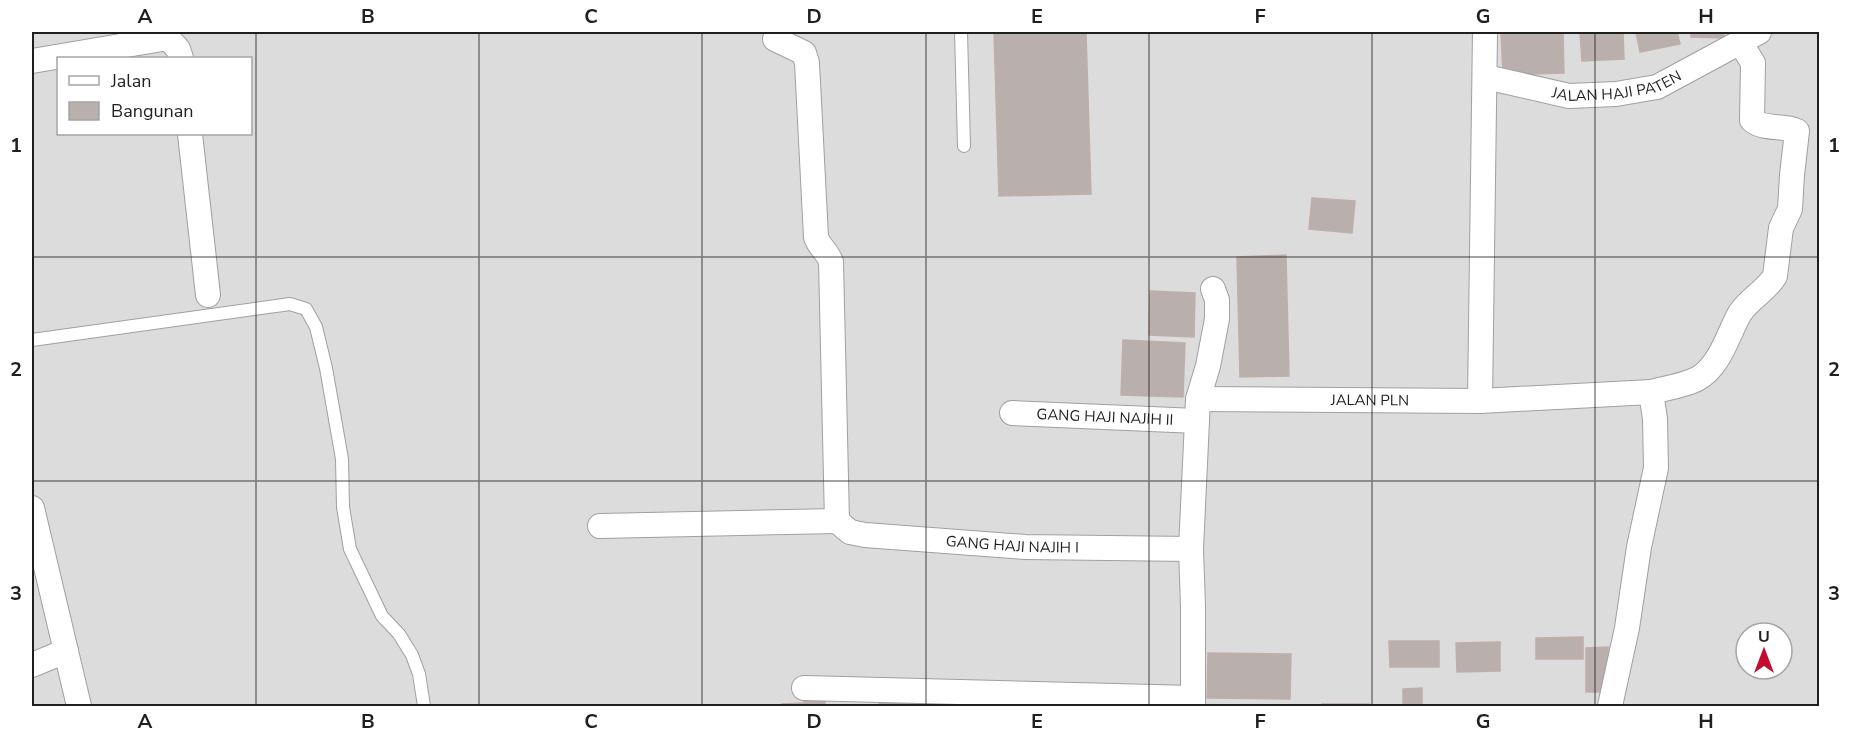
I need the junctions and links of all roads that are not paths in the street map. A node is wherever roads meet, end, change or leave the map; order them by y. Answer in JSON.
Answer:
{"nodes":[{"id":1,"x":961,"y":32,"type":"edge"},
{"id":2,"x":1485,"y":32,"type":"edge"},
{"id":3,"x":1749,"y":37,"type":"edge"},
{"id":4,"x":775,"y":39,"type":"dead end"},
{"id":5,"x":181,"y":57,"type":"edge"},
{"id":6,"x":32,"y":61,"type":"edge"},
{"id":7,"x":1486,"y":77,"type":"junction"},
{"id":8,"x":190,"y":135,"type":"edge"},
{"id":9,"x":1809,"y":135,"type":"edge"},
{"id":10,"x":964,"y":146,"type":"dead end"},
{"id":11,"x":1213,"y":289,"type":"dead end"},
{"id":12,"x":208,"y":295,"type":"dead end"},
{"id":13,"x":32,"y":340,"type":"edge"},
{"id":14,"x":1652,"y":392,"type":"junction"},
{"id":15,"x":1480,"y":401,"type":"junction"},
{"id":16,"x":1197,"y":410,"type":"junction"},
{"id":17,"x":1012,"y":413,"type":"dead end"},
{"id":18,"x":32,"y":507,"type":"edge"},
{"id":19,"x":837,"y":520,"type":"junction"},
{"id":20,"x":600,"y":526,"type":"dead end"},
{"id":21,"x":1191,"y":549,"type":"junction"},
{"id":22,"x":66,"y":651,"type":"junction"},
{"id":23,"x":32,"y":665,"type":"edge"},
{"id":24,"x":804,"y":688,"type":"dead end"},
{"id":25,"x":1048,"y":700,"type":"edge"},
{"id":26,"x":1193,"y":702,"type":"edge"},
{"id":27,"x":79,"y":706,"type":"edge"},
{"id":28,"x":424,"y":706,"type":"edge"},
{"id":29,"x":1610,"y":706,"type":"edge"}],
"edges":[{"from":1,"to":10,"type":"lane"},
{"from":2,"to":7,"type":"street"},
{"from":3,"to":7,"type":"street","name":"JALAN HAJI PATEN"},
{"from":3,"to":9,"type":"street"},
{"from":4,"to":19,"type":"street"},
{"from":5,"to":6,"type":"street"},
{"from":7,"to":15,"type":"street"},
{"from":8,"to":12,"type":"street"},
{"from":9,"to":14,"type":"street","name":"JALAN PLN"},
{"from":11,"to":16,"type":"street"},
{"from":13,"to":28,"type":"lane"},
{"from":14,"to":15,"type":"street","name":"JALAN PLN"},
{"from":14,"to":29,"type":"street"},
{"from":15,"to":16,"type":"street","name":"JALAN PLN"},
{"from":16,"to":17,"type":"street","name":"GANG HAJI NAJIH II"},
{"from":16,"to":21,"type":"street"},
{"from":18,"to":22,"type":"street"},
{"from":19,"to":20,"type":"street"},
{"from":19,"to":21,"type":"street","name":"GANG HAJI NAJIH I"},
{"from":21,"to":26,"type":"street"},
{"from":22,"to":23,"type":"street"},
{"from":22,"to":27,"type":"street"},
{"from":24,"to":25,"type":"street"},
{"from":25,"to":26,"type":"street"}]}
